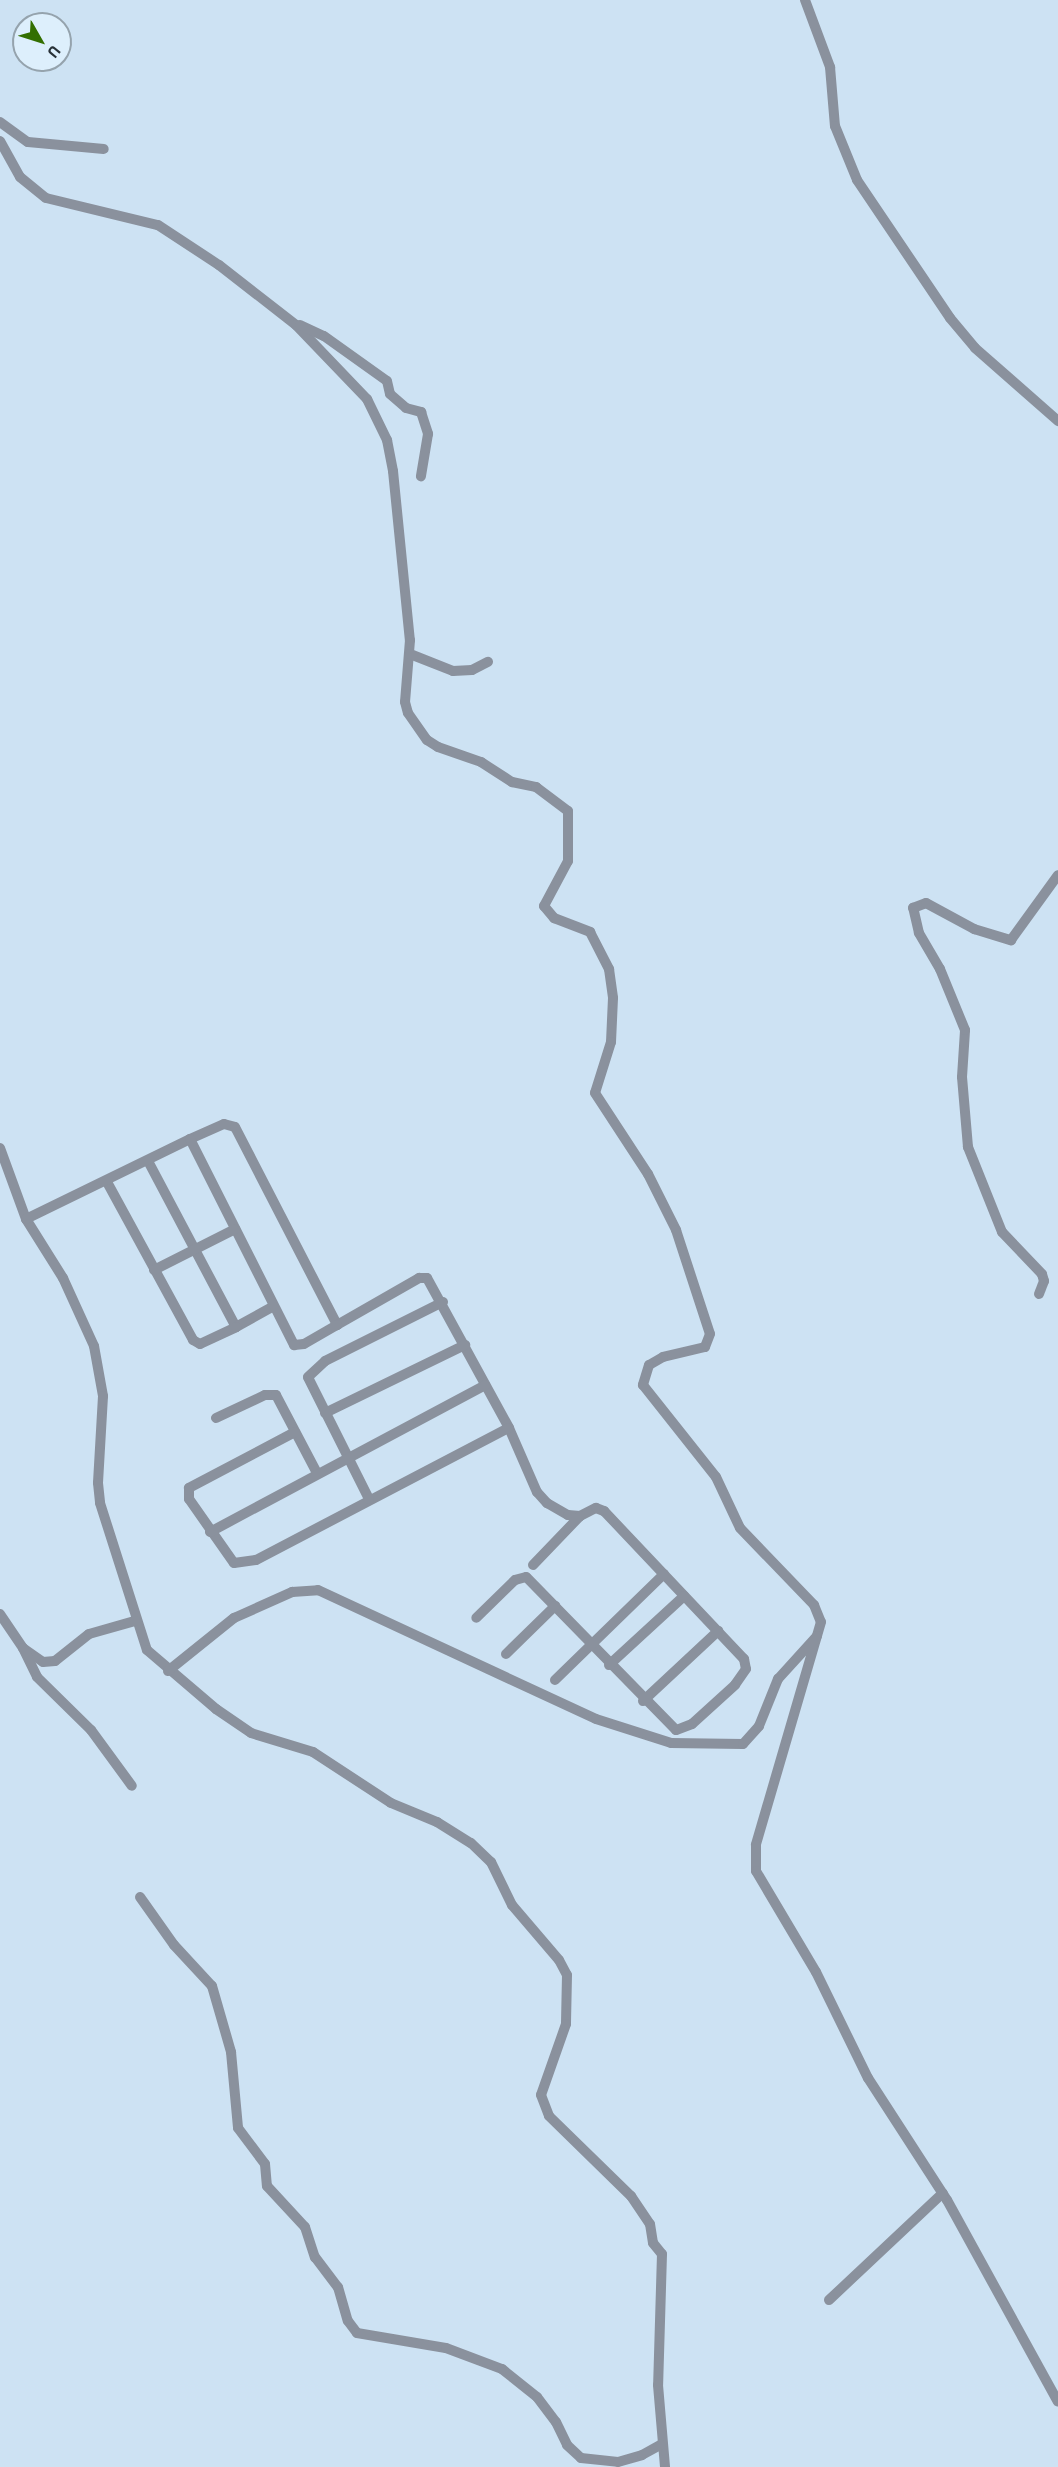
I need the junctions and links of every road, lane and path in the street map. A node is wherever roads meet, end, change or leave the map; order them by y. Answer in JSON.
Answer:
{"nodes":[{"id":1,"x":805,"y":0,"type":"edge"},
{"id":2,"x":0,"y":122,"type":"edge"},
{"id":3,"x":0,"y":141,"type":"edge"},
{"id":4,"x":105,"y":149,"type":"dead end"},
{"id":5,"x":296,"y":325,"type":"junction"},
{"id":6,"x":1058,"y":421,"type":"edge"},
{"id":7,"x":421,"y":476,"type":"dead end"},
{"id":8,"x":410,"y":654,"type":"junction"},
{"id":9,"x":488,"y":662,"type":"dead end"},
{"id":10,"x":1058,"y":875,"type":"edge"},
{"id":11,"x":190,"y":1139,"type":"junction"},
{"id":12,"x":0,"y":1148,"type":"edge"},
{"id":13,"x":148,"y":1161,"type":"junction"},
{"id":14,"x":108,"y":1182,"type":"junction"},
{"id":15,"x":26,"y":1219,"type":"junction"},
{"id":16,"x":236,"y":1229,"type":"junction"},
{"id":17,"x":195,"y":1250,"type":"junction"},
{"id":18,"x":154,"y":1270,"type":"junction"},
{"id":19,"x":1039,"y":1294,"type":"dead end"},
{"id":20,"x":443,"y":1302,"type":"junction"},
{"id":21,"x":274,"y":1306,"type":"junction"},
{"id":22,"x":337,"y":1325,"type":"junction"},
{"id":23,"x":236,"y":1327,"type":"junction"},
{"id":24,"x":465,"y":1345,"type":"junction"},
{"id":25,"x":485,"y":1385,"type":"junction"},
{"id":26,"x":325,"y":1413,"type":"junction"},
{"id":27,"x":216,"y":1418,"type":"dead end"},
{"id":28,"x":508,"y":1428,"type":"junction"},
{"id":29,"x":295,"y":1432,"type":"junction"},
{"id":30,"x":347,"y":1456,"type":"junction"},
{"id":31,"x":317,"y":1473,"type":"junction"},
{"id":32,"x":369,"y":1499,"type":"junction"},
{"id":33,"x":580,"y":1516,"type":"junction"},
{"id":34,"x":210,"y":1532,"type":"junction"},
{"id":35,"x":533,"y":1565,"type":"dead end"},
{"id":36,"x":664,"y":1574,"type":"junction"},
{"id":37,"x":684,"y":1596,"type":"junction"},
{"id":38,"x":555,"y":1606,"type":"junction"},
{"id":39,"x":0,"y":1614,"type":"edge"},
{"id":40,"x":476,"y":1618,"type":"dead end"},
{"id":41,"x":135,"y":1621,"type":"junction"},
{"id":42,"x":718,"y":1631,"type":"junction"},
{"id":43,"x":817,"y":1636,"type":"junction"},
{"id":44,"x":591,"y":1645,"type":"junction"},
{"id":45,"x":23,"y":1648,"type":"junction"},
{"id":46,"x":506,"y":1654,"type":"dead end"},
{"id":47,"x":609,"y":1665,"type":"junction"},
{"id":48,"x":168,"y":1671,"type":"junction"},
{"id":49,"x":555,"y":1680,"type":"dead end"},
{"id":50,"x":643,"y":1701,"type":"junction"},
{"id":51,"x":132,"y":1786,"type":"dead end"},
{"id":52,"x":140,"y":1897,"type":"dead end"},
{"id":53,"x":943,"y":2193,"type":"junction"},
{"id":54,"x":829,"y":2300,"type":"dead end"},
{"id":55,"x":1058,"y":2402,"type":"edge"},
{"id":56,"x":660,"y":2445,"type":"junction"},
{"id":57,"x":665,"y":2467,"type":"edge"}],
"edges":[{"from":1,"to":6,"type":"street"},
{"from":2,"to":4,"type":"street"},
{"from":3,"to":5,"type":"street"},
{"from":5,"to":7,"type":"street"},
{"from":5,"to":8,"type":"street"},
{"from":8,"to":9,"type":"street"},
{"from":8,"to":43,"type":"street"},
{"from":10,"to":19,"type":"street"},
{"from":11,"to":13,"type":"street"},
{"from":11,"to":16,"type":"street"},
{"from":11,"to":22,"type":"street"},
{"from":12,"to":15,"type":"street"},
{"from":13,"to":14,"type":"street"},
{"from":13,"to":17,"type":"street"},
{"from":14,"to":15,"type":"street"},
{"from":14,"to":18,"type":"street"},
{"from":15,"to":41,"type":"street"},
{"from":16,"to":17,"type":"street"},
{"from":16,"to":21,"type":"street"},
{"from":17,"to":18,"type":"street"},
{"from":17,"to":23,"type":"street"},
{"from":18,"to":23,"type":"street"},
{"from":20,"to":22,"type":"street"},
{"from":20,"to":24,"type":"street"},
{"from":20,"to":26,"type":"street"},
{"from":21,"to":22,"type":"street"},
{"from":21,"to":23,"type":"street"},
{"from":24,"to":25,"type":"street"},
{"from":24,"to":26,"type":"street"},
{"from":25,"to":28,"type":"street"},
{"from":25,"to":30,"type":"street"},
{"from":26,"to":30,"type":"street"},
{"from":27,"to":29,"type":"street"},
{"from":28,"to":32,"type":"street"},
{"from":28,"to":33,"type":"street"},
{"from":29,"to":31,"type":"street"},
{"from":29,"to":34,"type":"street"},
{"from":30,"to":31,"type":"street"},
{"from":30,"to":32,"type":"street"},
{"from":31,"to":34,"type":"street"},
{"from":32,"to":34,"type":"street"},
{"from":33,"to":35,"type":"street"},
{"from":33,"to":36,"type":"street"},
{"from":36,"to":37,"type":"street"},
{"from":36,"to":44,"type":"street"},
{"from":37,"to":42,"type":"street"},
{"from":37,"to":47,"type":"street"},
{"from":38,"to":40,"type":"street"},
{"from":38,"to":44,"type":"street"},
{"from":38,"to":46,"type":"street"},
{"from":39,"to":45,"type":"street"},
{"from":41,"to":45,"type":"street"},
{"from":41,"to":48,"type":"street"},
{"from":42,"to":50,"type":"street"},
{"from":42,"to":50,"type":"street"},
{"from":43,"to":48,"type":"street"},
{"from":43,"to":53,"type":"street"},
{"from":44,"to":47,"type":"street"},
{"from":44,"to":49,"type":"street"},
{"from":45,"to":51,"type":"street"},
{"from":47,"to":50,"type":"street"},
{"from":48,"to":56,"type":"street"},
{"from":52,"to":56,"type":"street"},
{"from":53,"to":54,"type":"street"},
{"from":53,"to":55,"type":"street"},
{"from":56,"to":57,"type":"street"}]}
